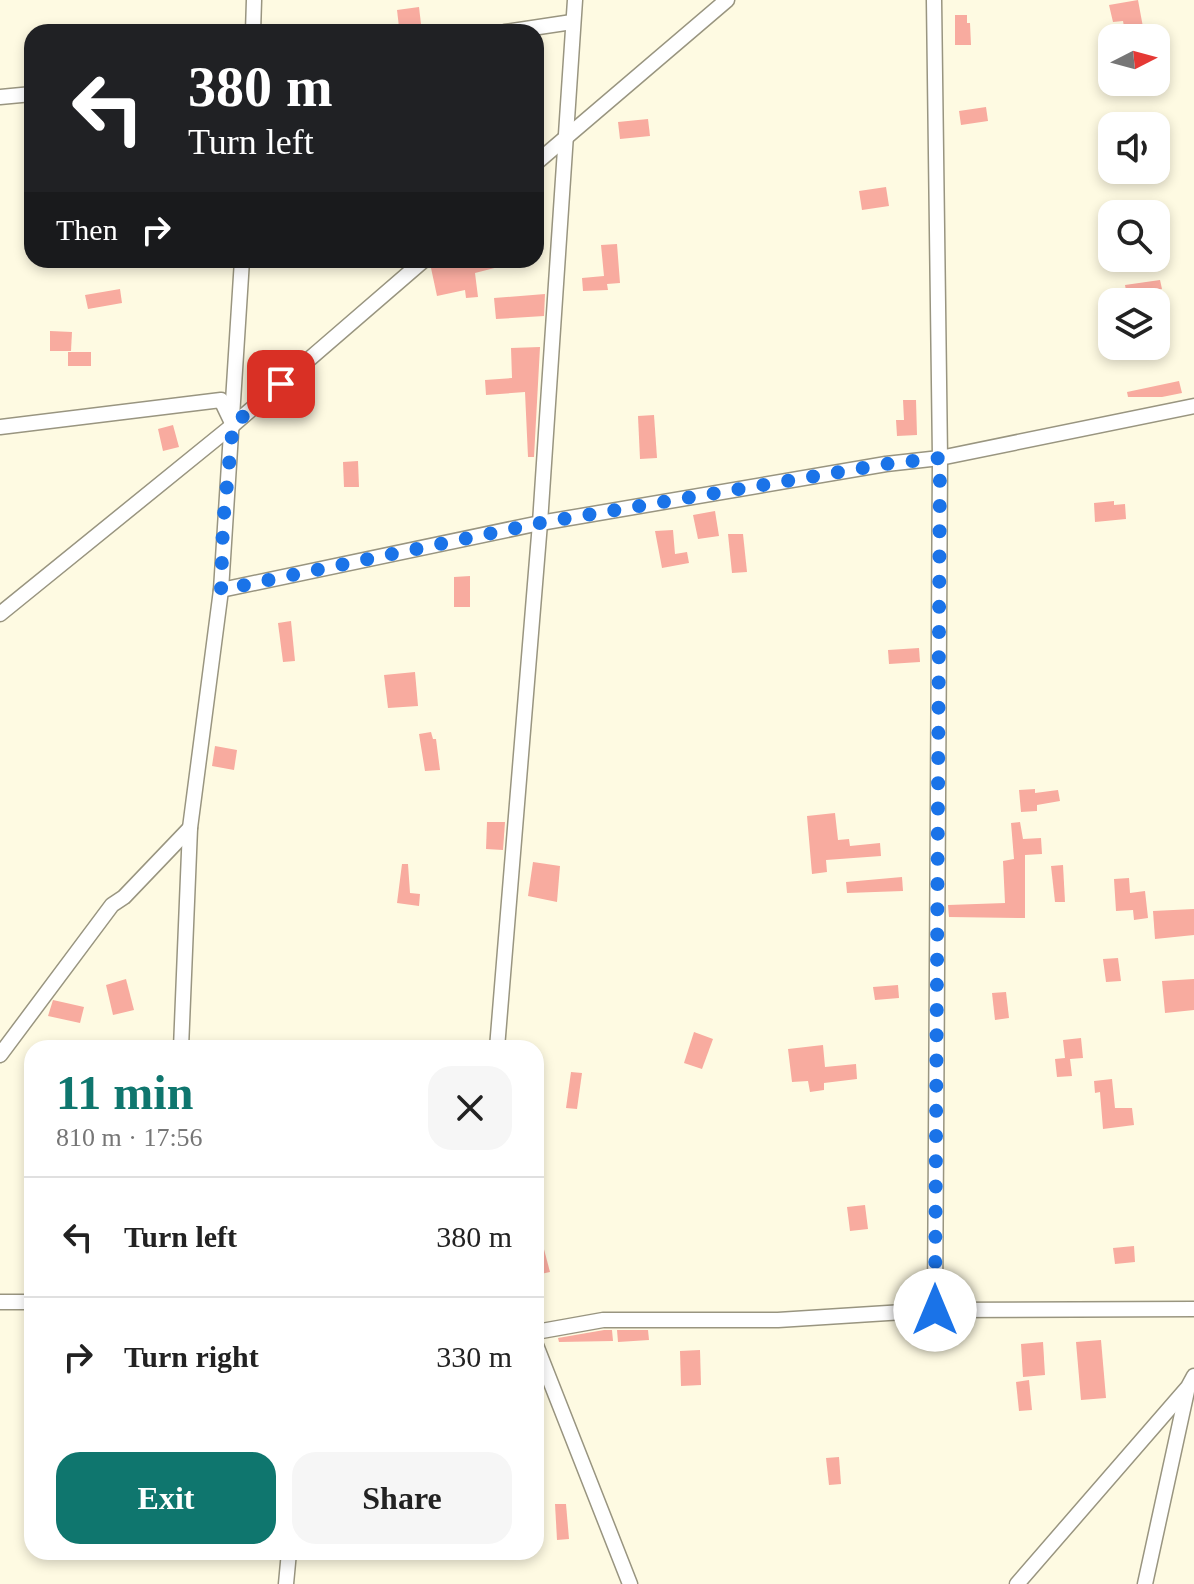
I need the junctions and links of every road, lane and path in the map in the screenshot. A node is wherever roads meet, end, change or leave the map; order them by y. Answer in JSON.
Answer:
{"nodes":[{"id":1,"x":254,"y":0,"type":"edge"},
{"id":2,"x":575,"y":0,"type":"edge"},
{"id":3,"x":727,"y":0,"type":"edge"},
{"id":4,"x":934,"y":0,"type":"edge"},
{"id":5,"x":572,"y":22,"type":"junction"},
{"id":6,"x":253,"y":24,"type":"edge"},
{"id":7,"x":544,"y":26,"type":"edge"},
{"id":8,"x":24,"y":95,"type":"edge"},
{"id":9,"x":0,"y":97,"type":"edge"},
{"id":10,"x":564,"y":138,"type":"junction"},
{"id":11,"x":544,"y":156,"type":"edge"},
{"id":12,"x":242,"y":268,"type":"edge"},
{"id":13,"x":415,"y":268,"type":"edge"},
{"id":14,"x":1194,"y":406,"type":"edge"},
{"id":15,"x":233,"y":425,"type":"junction"},
{"id":16,"x":0,"y":427,"type":"edge"},
{"id":17,"x":940,"y":458,"type":"junction"},
{"id":18,"x":540,"y":523,"type":"junction"},
{"id":19,"x":221,"y":590,"type":"junction"},
{"id":20,"x":0,"y":614,"type":"edge"},
{"id":21,"x":190,"y":828,"type":"junction"},
{"id":22,"x":181,"y":1040,"type":"edge"},
{"id":23,"x":498,"y":1040,"type":"edge"},
{"id":24,"x":0,"y":1055,"type":"edge"},
{"id":25,"x":0,"y":1302,"type":"edge"},
{"id":26,"x":24,"y":1302,"type":"edge"},
{"id":27,"x":1194,"y":1309,"type":"edge"},
{"id":28,"x":935,"y":1310,"type":"junction"},
{"id":29,"x":544,"y":1331,"type":"edge"},
{"id":30,"x":544,"y":1365,"type":"edge"},
{"id":31,"x":1191,"y":1382,"type":"edge"},
{"id":32,"x":288,"y":1560,"type":"edge"},
{"id":33,"x":286,"y":1584,"type":"edge"},
{"id":34,"x":630,"y":1584,"type":"edge"},
{"id":35,"x":1017,"y":1584,"type":"edge"},
{"id":36,"x":1145,"y":1584,"type":"edge"}],
"edges":[{"from":1,"to":6,"type":"street"},
{"from":2,"to":5,"type":"street"},
{"from":3,"to":10,"type":"street"},
{"from":4,"to":17,"type":"street"},
{"from":5,"to":7,"type":"street"},
{"from":5,"to":10,"type":"street"},
{"from":8,"to":9,"type":"street"},
{"from":10,"to":11,"type":"street"},
{"from":10,"to":18,"type":"street"},
{"from":12,"to":15,"type":"street"},
{"from":13,"to":15,"type":"street"},
{"from":14,"to":17,"type":"street"},
{"from":15,"to":16,"type":"street"},
{"from":15,"to":19,"type":"street"},
{"from":15,"to":20,"type":"street"},
{"from":17,"to":18,"type":"street"},
{"from":17,"to":28,"type":"street"},
{"from":18,"to":19,"type":"street"},
{"from":18,"to":23,"type":"street"},
{"from":19,"to":21,"type":"street"},
{"from":21,"to":22,"type":"street"},
{"from":21,"to":24,"type":"street"},
{"from":25,"to":26,"type":"street"},
{"from":27,"to":28,"type":"street"},
{"from":28,"to":29,"type":"street"},
{"from":30,"to":34,"type":"street"},
{"from":31,"to":35,"type":"street"},
{"from":31,"to":36,"type":"street"},
{"from":32,"to":33,"type":"street"}]}
